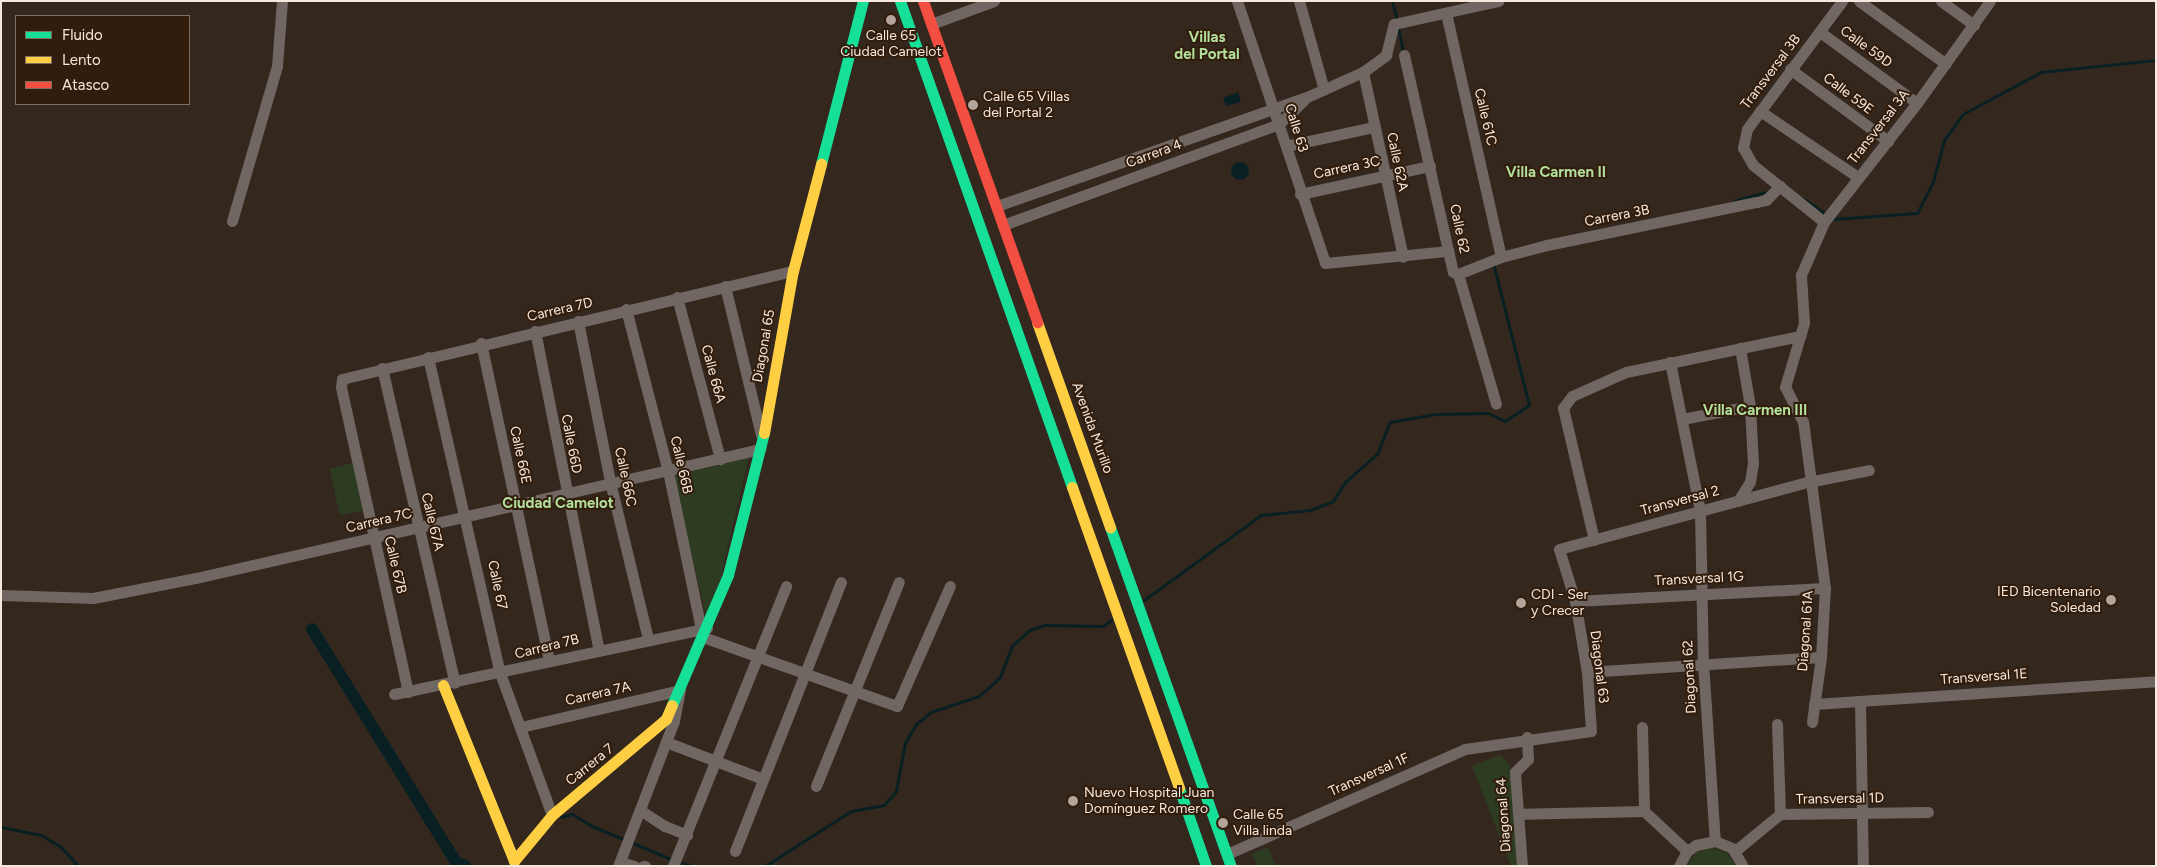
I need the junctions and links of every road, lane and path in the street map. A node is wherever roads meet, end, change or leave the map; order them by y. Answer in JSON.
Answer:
{"nodes":[{"id":1,"x":282,"y":1,"type":"edge"},
{"id":2,"x":863,"y":1,"type":"edge"},
{"id":3,"x":900,"y":1,"type":"edge"},
{"id":4,"x":923,"y":1,"type":"edge"},
{"id":5,"x":994,"y":1,"type":"edge"},
{"id":6,"x":1237,"y":1,"type":"edge"},
{"id":7,"x":1299,"y":1,"type":"edge"},
{"id":8,"x":1498,"y":1,"type":"edge"},
{"id":9,"x":1842,"y":1,"type":"edge"},
{"id":10,"x":1859,"y":1,"type":"edge"},
{"id":11,"x":1941,"y":1,"type":"edge"},
{"id":12,"x":1990,"y":1,"type":"edge"},
{"id":13,"x":1446,"y":13,"type":"junction"},
{"id":14,"x":931,"y":24,"type":"junction"},
{"id":15,"x":1974,"y":25,"type":"junction"},
{"id":16,"x":1820,"y":32,"type":"junction"},
{"id":17,"x":1404,"y":55,"type":"dead end"},
{"id":18,"x":1946,"y":64,"type":"junction"},
{"id":19,"x":1790,"y":69,"type":"junction"},
{"id":20,"x":1363,"y":72,"type":"junction"},
{"id":21,"x":1324,"y":90,"type":"junction"},
{"id":22,"x":1307,"y":97,"type":"junction"},
{"id":23,"x":1917,"y":103,"type":"junction"},
{"id":24,"x":1274,"y":109,"type":"junction"},
{"id":25,"x":1760,"y":111,"type":"junction"},
{"id":26,"x":1279,"y":124,"type":"junction"},
{"id":27,"x":1374,"y":127,"type":"junction"},
{"id":28,"x":1888,"y":141,"type":"junction"},
{"id":29,"x":1286,"y":146,"type":"junction"},
{"id":30,"x":1430,"y":166,"type":"junction"},
{"id":31,"x":1385,"y":176,"type":"junction"},
{"id":32,"x":1858,"y":177,"type":"junction"},
{"id":33,"x":1068,"y":181,"type":"junction"},
{"id":34,"x":1780,"y":186,"type":"junction"},
{"id":35,"x":1300,"y":194,"type":"junction"},
{"id":36,"x":1073,"y":199,"type":"junction"},
{"id":37,"x":997,"y":206,"type":"junction"},
{"id":38,"x":232,"y":221,"type":"dead end"},
{"id":39,"x":1824,"y":222,"type":"junction"},
{"id":40,"x":1003,"y":225,"type":"junction"},
{"id":41,"x":1448,"y":251,"type":"junction"},
{"id":42,"x":1403,"y":257,"type":"junction"},
{"id":43,"x":1501,"y":257,"type":"junction"},
{"id":44,"x":793,"y":271,"type":"junction"},
{"id":45,"x":1458,"y":274,"type":"junction"},
{"id":46,"x":1801,"y":275,"type":"joint"},
{"id":47,"x":725,"y":286,"type":"junction"},
{"id":48,"x":677,"y":297,"type":"junction"},
{"id":49,"x":626,"y":309,"type":"junction"},
{"id":50,"x":578,"y":321,"type":"junction"},
{"id":51,"x":535,"y":331,"type":"junction"},
{"id":52,"x":1800,"y":336,"type":"junction"},
{"id":53,"x":481,"y":344,"type":"junction"},
{"id":54,"x":1740,"y":348,"type":"junction"},
{"id":55,"x":428,"y":357,"type":"junction"},
{"id":56,"x":1670,"y":362,"type":"junction"},
{"id":57,"x":382,"y":368,"type":"junction"},
{"id":58,"x":341,"y":386,"type":"joint"},
{"id":59,"x":1496,"y":404,"type":"dead end"},
{"id":60,"x":1750,"y":406,"type":"junction"},
{"id":61,"x":1682,"y":420,"type":"junction"},
{"id":62,"x":761,"y":446,"type":"junction"},
{"id":63,"x":720,"y":459,"type":"junction"},
{"id":64,"x":1869,"y":470,"type":"dead end"},
{"id":65,"x":668,"y":472,"type":"junction"},
{"id":66,"x":1808,"y":482,"type":"junction"},
{"id":67,"x":611,"y":486,"type":"junction"},
{"id":68,"x":566,"y":496,"type":"junction"},
{"id":69,"x":1738,"y":501,"type":"junction"},
{"id":70,"x":516,"y":507,"type":"junction"},
{"id":71,"x":1700,"y":511,"type":"junction"},
{"id":72,"x":467,"y":517,"type":"junction"},
{"id":73,"x":418,"y":528,"type":"junction"},
{"id":74,"x":374,"y":538,"type":"junction"},
{"id":75,"x":1594,"y":540,"type":"junction"},
{"id":76,"x":1559,"y":549,"type":"joint"},
{"id":77,"x":841,"y":582,"type":"dead end"},
{"id":78,"x":899,"y":582,"type":"dead end"},
{"id":79,"x":786,"y":586,"type":"dead end"},
{"id":80,"x":950,"y":586,"type":"dead end"},
{"id":81,"x":1825,"y":588,"type":"junction"},
{"id":82,"x":1703,"y":594,"type":"junction"},
{"id":83,"x":1,"y":595,"type":"edge"},
{"id":84,"x":1575,"y":601,"type":"junction"},
{"id":85,"x":704,"y":631,"type":"junction"},
{"id":86,"x":648,"y":639,"type":"junction"},
{"id":87,"x":599,"y":650,"type":"junction"},
{"id":88,"x":758,"y":656,"type":"junction"},
{"id":89,"x":1821,"y":658,"type":"junction"},
{"id":90,"x":549,"y":661,"type":"junction"},
{"id":91,"x":1703,"y":662,"type":"junction"},
{"id":92,"x":1587,"y":672,"type":"junction"},
{"id":93,"x":500,"y":673,"type":"junction"},
{"id":94,"x":806,"y":673,"type":"junction"},
{"id":95,"x":2156,"y":680,"type":"edge"},
{"id":96,"x":449,"y":684,"type":"junction"},
{"id":97,"x":680,"y":690,"type":"junction"},
{"id":98,"x":854,"y":691,"type":"junction"},
{"id":99,"x":408,"y":692,"type":"junction"},
{"id":100,"x":394,"y":694,"type":"dead end"},
{"id":101,"x":1860,"y":701,"type":"junction"},
{"id":102,"x":1814,"y":704,"type":"junction"},
{"id":103,"x":1812,"y":722,"type":"dead end"},
{"id":104,"x":1777,"y":724,"type":"dead end"},
{"id":105,"x":521,"y":727,"type":"junction"},
{"id":106,"x":1642,"y":727,"type":"dead end"},
{"id":107,"x":1527,"y":738,"type":"junction"},
{"id":108,"x":666,"y":742,"type":"junction"},
{"id":109,"x":718,"y":762,"type":"junction"},
{"id":110,"x":764,"y":779,"type":"junction"},
{"id":111,"x":816,"y":786,"type":"dead end"},
{"id":112,"x":640,"y":810,"type":"junction"},
{"id":113,"x":1644,"y":811,"type":"junction"},
{"id":114,"x":1928,"y":812,"type":"dead end"},
{"id":115,"x":1862,"y":813,"type":"junction"},
{"id":116,"x":1518,"y":814,"type":"junction"},
{"id":117,"x":1780,"y":814,"type":"junction"},
{"id":118,"x":552,"y":815,"type":"junction"},
{"id":119,"x":687,"y":834,"type":"junction"},
{"id":120,"x":1715,"y":841,"type":"junction"},
{"id":121,"x":735,"y":851,"type":"dead end"},
{"id":122,"x":1687,"y":851,"type":"junction"},
{"id":123,"x":1735,"y":851,"type":"junction"},
{"id":124,"x":1227,"y":854,"type":"junction"},
{"id":125,"x":514,"y":861,"type":"joint"},
{"id":126,"x":619,"y":864,"type":"edge"},
{"id":127,"x":634,"y":866,"type":"edge"},
{"id":128,"x":673,"y":866,"type":"edge"},
{"id":129,"x":1206,"y":866,"type":"edge"},
{"id":130,"x":1231,"y":866,"type":"edge"},
{"id":131,"x":1522,"y":866,"type":"edge"},
{"id":132,"x":1679,"y":866,"type":"edge"},
{"id":133,"x":1743,"y":866,"type":"edge"},
{"id":134,"x":1863,"y":866,"type":"edge"}],
"edges":[{"from":1,"to":38,"type":"street"},
{"from":2,"to":44,"type":"main road","name":"Diagonal 65"},
{"from":3,"to":129,"type":"main road"},
{"from":4,"to":14,"type":"main road","name":"Avenida Murillo"},
{"from":5,"to":14,"type":"street"},
{"from":6,"to":24,"type":"street","name":"Calle 63"},
{"from":7,"to":21,"type":"street"},
{"from":8,"to":13,"type":"street"},
{"from":9,"to":16,"type":"street","name":"Transversal 3B"},
{"from":10,"to":18,"type":"street"},
{"from":11,"to":15,"type":"street"},
{"from":12,"to":15,"type":"street","name":"Transversal 3A"},
{"from":13,"to":20,"type":"street","name":"Carrera 4"},
{"from":13,"to":43,"type":"street","name":"Calle 61C"},
{"from":14,"to":37,"type":"main road","name":"Avenida Murillo"},
{"from":15,"to":18,"type":"street","name":"Transversal 3A"},
{"from":16,"to":19,"type":"street","name":"Transversal 3B"},
{"from":16,"to":23,"type":"street","name":"Calle 59D"},
{"from":17,"to":30,"type":"street","name":"Calle 62"},
{"from":18,"to":23,"type":"street","name":"Transversal 3A"},
{"from":19,"to":25,"type":"street","name":"Transversal 3B"},
{"from":19,"to":28,"type":"street","name":"Calle 59E"},
{"from":20,"to":21,"type":"street","name":"Carrera 4"},
{"from":20,"to":27,"type":"street","name":"Calle 62A"},
{"from":21,"to":22,"type":"street","name":"Carrera 4"},
{"from":22,"to":24,"type":"street","name":"Carrera 4"},
{"from":22,"to":26,"type":"street","name":"Carrera 4"},
{"from":23,"to":28,"type":"street","name":"Transversal 3A"},
{"from":24,"to":26,"type":"street","name":"Calle 63"},
{"from":24,"to":33,"type":"street","name":"Carrera 4"},
{"from":25,"to":32,"type":"street"},
{"from":25,"to":34,"type":"street","name":"Transversal 3B"},
{"from":26,"to":29,"type":"street","name":"Calle 63"},
{"from":26,"to":36,"type":"street","name":"Carrera 4"},
{"from":27,"to":29,"type":"street"},
{"from":27,"to":31,"type":"street","name":"Calle 62A"},
{"from":28,"to":32,"type":"street","name":"Transversal 3A"},
{"from":29,"to":35,"type":"street","name":"Calle 63"},
{"from":30,"to":31,"type":"street","name":"Carrera 3C"},
{"from":30,"to":41,"type":"street","name":"Calle 62"},
{"from":31,"to":35,"type":"street","name":"Carrera 3C"},
{"from":31,"to":42,"type":"street","name":"Calle 62A"},
{"from":32,"to":39,"type":"street","name":"Transversal 3A"},
{"from":33,"to":36,"type":"street"},
{"from":33,"to":37,"type":"street","name":"Carrera 4"},
{"from":34,"to":39,"type":"street"},
{"from":34,"to":43,"type":"street","name":"Carrera 3B"},
{"from":35,"to":42,"type":"street","name":"Calle 63"},
{"from":36,"to":40,"type":"street","name":"Carrera 4"},
{"from":37,"to":40,"type":"main road","name":"Avenida Murillo"},
{"from":39,"to":46,"type":"street","name":"Transversal 3A"},
{"from":40,"to":124,"type":"main road","name":"Avenida Murillo"},
{"from":41,"to":42,"type":"street"},
{"from":41,"to":45,"type":"street","name":"Calle 62"},
{"from":43,"to":45,"type":"street","name":"Carrera 3B"},
{"from":44,"to":47,"type":"street","name":"Carrera 7D"},
{"from":44,"to":62,"type":"main road","name":"Diagonal 65"},
{"from":45,"to":59,"type":"street","name":"Calle 62"},
{"from":46,"to":52,"type":"street","name":"Diagonal 61A"},
{"from":47,"to":48,"type":"street","name":"Carrera 7D"},
{"from":47,"to":62,"type":"street"},
{"from":48,"to":49,"type":"street","name":"Carrera 7D"},
{"from":48,"to":63,"type":"street","name":"Calle 66A"},
{"from":49,"to":50,"type":"street","name":"Carrera 7D"},
{"from":49,"to":65,"type":"street","name":"Calle 66B"},
{"from":50,"to":51,"type":"street","name":"Carrera 7D"},
{"from":50,"to":67,"type":"street","name":"Calle 66C"},
{"from":51,"to":53,"type":"street","name":"Carrera 7D"},
{"from":51,"to":68,"type":"street","name":"Calle 66D"},
{"from":52,"to":54,"type":"street"},
{"from":52,"to":66,"type":"street","name":"Diagonal 61A"},
{"from":53,"to":55,"type":"street","name":"Carrera 7D"},
{"from":53,"to":70,"type":"street","name":"Calle 66E"},
{"from":54,"to":56,"type":"street"},
{"from":54,"to":60,"type":"street"},
{"from":55,"to":57,"type":"street","name":"Carrera 7D"},
{"from":55,"to":72,"type":"street","name":"Calle 67"},
{"from":56,"to":61,"type":"street","name":"Diagonal 62"},
{"from":56,"to":75,"type":"street"},
{"from":57,"to":58,"type":"street","name":"Carrera 7D"},
{"from":57,"to":73,"type":"street","name":"Calle 67A"},
{"from":58,"to":74,"type":"street","name":"Calle 67B"},
{"from":60,"to":61,"type":"street"},
{"from":60,"to":69,"type":"street"},
{"from":61,"to":71,"type":"street","name":"Diagonal 62"},
{"from":62,"to":63,"type":"street","name":"Carrera 7C"},
{"from":62,"to":85,"type":"main road","name":"Diagonal 65"},
{"from":63,"to":65,"type":"street","name":"Carrera 7C"},
{"from":64,"to":66,"type":"street","name":"Transversal 2"},
{"from":65,"to":67,"type":"street","name":"Carrera 7C"},
{"from":65,"to":85,"type":"street","name":"Calle 66B"},
{"from":66,"to":69,"type":"street","name":"Transversal 2"},
{"from":66,"to":81,"type":"street","name":"Diagonal 61A"},
{"from":67,"to":68,"type":"street","name":"Carrera 7C"},
{"from":67,"to":86,"type":"street","name":"Calle 66C"},
{"from":68,"to":70,"type":"street","name":"Carrera 7C"},
{"from":68,"to":87,"type":"street","name":"Calle 66D"},
{"from":69,"to":71,"type":"street","name":"Transversal 2"},
{"from":70,"to":72,"type":"street","name":"Carrera 7C"},
{"from":70,"to":90,"type":"street","name":"Calle 66E"},
{"from":71,"to":75,"type":"street","name":"Transversal 2"},
{"from":71,"to":82,"type":"street","name":"Diagonal 62"},
{"from":72,"to":73,"type":"street","name":"Carrera 7C"},
{"from":72,"to":93,"type":"street","name":"Calle 67"},
{"from":73,"to":74,"type":"street","name":"Carrera 7C"},
{"from":73,"to":96,"type":"street","name":"Calle 67A"},
{"from":74,"to":83,"type":"street","name":"Carrera 7C"},
{"from":74,"to":99,"type":"street","name":"Calle 67B"},
{"from":75,"to":76,"type":"street","name":"Transversal 2"},
{"from":76,"to":84,"type":"street","name":"Diagonal 63"},
{"from":77,"to":94,"type":"street"},
{"from":78,"to":98,"type":"street"},
{"from":79,"to":88,"type":"street"},
{"from":80,"to":98,"type":"street"},
{"from":81,"to":82,"type":"street","name":"Transversal 1G"},
{"from":81,"to":89,"type":"street","name":"Diagonal 61A"},
{"from":82,"to":84,"type":"street","name":"Transversal 1G"},
{"from":82,"to":91,"type":"street","name":"Diagonal 62"},
{"from":84,"to":92,"type":"street","name":"Diagonal 63"},
{"from":85,"to":86,"type":"street","name":"Carrera 7B"},
{"from":85,"to":88,"type":"street"},
{"from":85,"to":97,"type":"main road","name":"Diagonal 65"},
{"from":86,"to":87,"type":"street","name":"Carrera 7B"},
{"from":87,"to":90,"type":"street","name":"Carrera 7B"},
{"from":88,"to":94,"type":"street"},
{"from":88,"to":109,"type":"street"},
{"from":89,"to":91,"type":"street"},
{"from":89,"to":102,"type":"street","name":"Diagonal 61A"},
{"from":90,"to":93,"type":"street","name":"Carrera 7B"},
{"from":91,"to":92,"type":"street"},
{"from":91,"to":120,"type":"street","name":"Diagonal 62"},
{"from":92,"to":107,"type":"street","name":"Diagonal 63"},
{"from":93,"to":96,"type":"street","name":"Carrera 7B"},
{"from":93,"to":105,"type":"street","name":"Calle 67"},
{"from":94,"to":98,"type":"street"},
{"from":94,"to":110,"type":"street"},
{"from":95,"to":101,"type":"street","name":"Transversal 1E"},
{"from":96,"to":99,"type":"street","name":"Carrera 7B"},
{"from":96,"to":125,"type":"main road","name":"Calle 67A"},
{"from":97,"to":105,"type":"street","name":"Carrera 7A"},
{"from":97,"to":108,"type":"street"},
{"from":97,"to":118,"type":"main road","name":"Carrera 7"},
{"from":98,"to":111,"type":"street"},
{"from":99,"to":100,"type":"street","name":"Carrera 7B"},
{"from":101,"to":102,"type":"street","name":"Transversal 1E"},
{"from":101,"to":115,"type":"street"},
{"from":102,"to":103,"type":"street","name":"Diagonal 61A"},
{"from":104,"to":117,"type":"street"},
{"from":105,"to":118,"type":"street","name":"Calle 67"},
{"from":106,"to":113,"type":"street"},
{"from":107,"to":116,"type":"street","name":"Diagonal 64"},
{"from":107,"to":124,"type":"street","name":"Transversal 1F"},
{"from":108,"to":109,"type":"street"},
{"from":108,"to":112,"type":"street"},
{"from":109,"to":110,"type":"street"},
{"from":109,"to":119,"type":"street"},
{"from":110,"to":121,"type":"street"},
{"from":112,"to":119,"type":"street"},
{"from":112,"to":126,"type":"street"},
{"from":113,"to":116,"type":"street"},
{"from":113,"to":122,"type":"street"},
{"from":114,"to":115,"type":"street","name":"Transversal 1D"},
{"from":115,"to":117,"type":"street","name":"Transversal 1D"},
{"from":115,"to":134,"type":"street"},
{"from":116,"to":131,"type":"street","name":"Diagonal 64"},
{"from":117,"to":123,"type":"street","name":"Transversal 1D"},
{"from":118,"to":125,"type":"main road","name":"Carrera 7"},
{"from":119,"to":128,"type":"street"},
{"from":120,"to":122,"type":"street"},
{"from":120,"to":123,"type":"street"},
{"from":122,"to":132,"type":"street"},
{"from":123,"to":133,"type":"street"},
{"from":124,"to":130,"type":"main road","name":"Avenida Murillo"},
{"from":126,"to":127,"type":"street"}]}
